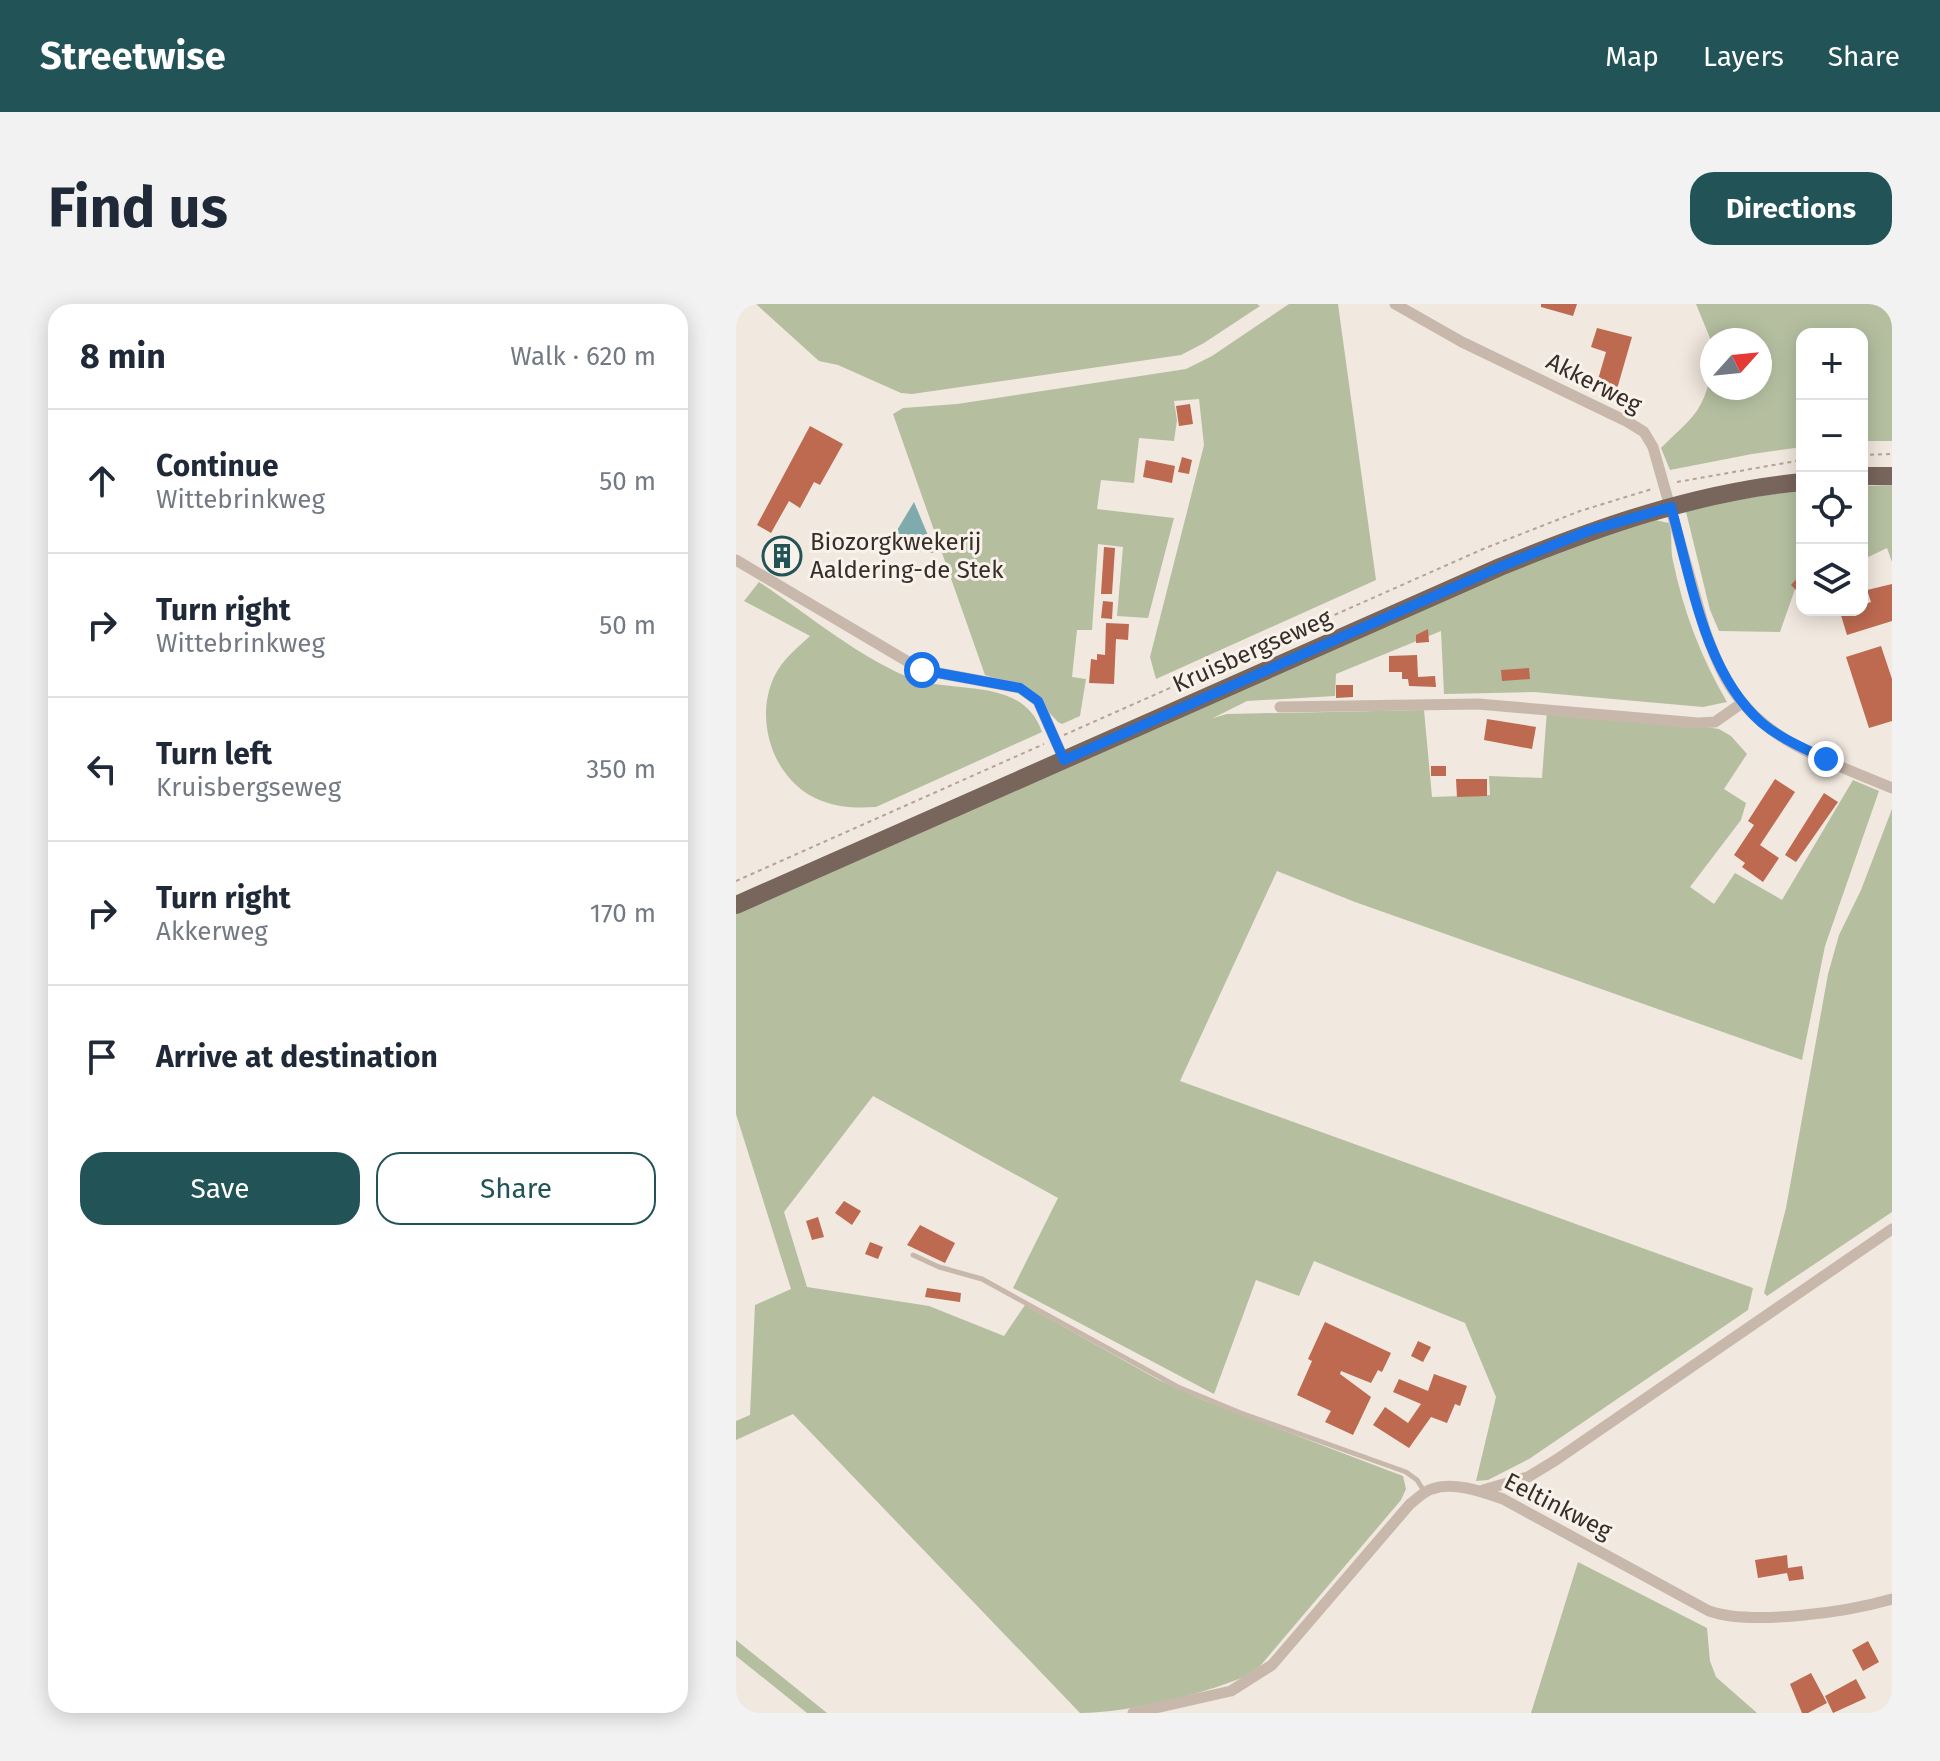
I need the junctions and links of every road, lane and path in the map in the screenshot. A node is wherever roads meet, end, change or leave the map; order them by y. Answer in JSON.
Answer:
{"nodes":[{"id":1,"x":1395,"y":304,"type":"edge"},
{"id":2,"x":1892,"y":454,"type":"edge"},
{"id":3,"x":1868,"y":455,"type":"edge"},
{"id":4,"x":1796,"y":461,"type":"edge"},
{"id":5,"x":1868,"y":476,"type":"edge"},
{"id":6,"x":1892,"y":476,"type":"edge"},
{"id":7,"x":1796,"y":483,"type":"edge"},
{"id":8,"x":1665,"y":484,"type":"junction"},
{"id":9,"x":1671,"y":507,"type":"junction"},
{"id":10,"x":736,"y":560,"type":"edge"},
{"id":11,"x":1742,"y":703,"type":"junction"},
{"id":12,"x":1280,"y":707,"type":"dead end"},
{"id":13,"x":1056,"y":739,"type":"junction"},
{"id":14,"x":1064,"y":760,"type":"junction"},
{"id":15,"x":1892,"y":788,"type":"edge"},
{"id":16,"x":736,"y":881,"type":"edge"},
{"id":17,"x":736,"y":905,"type":"edge"},
{"id":18,"x":1892,"y":1229,"type":"edge"},
{"id":19,"x":913,"y":1255,"type":"dead end"},
{"id":20,"x":1478,"y":1491,"type":"junction"},
{"id":21,"x":1425,"y":1493,"type":"junction"},
{"id":22,"x":1892,"y":1599,"type":"edge"},
{"id":23,"x":1133,"y":1713,"type":"edge"}],
"edges":[{"from":1,"to":8,"type":"street","name":"Akkerweg"},
{"from":2,"to":3,"type":"path"},
{"from":4,"to":8,"type":"path","name":"Kruisbergseweg"},
{"from":5,"to":6,"type":"main road"},
{"from":7,"to":9,"type":"main road","name":"Kruisbergseweg"},
{"from":8,"to":9,"type":"street","name":"Akkerweg"},
{"from":8,"to":13,"type":"path","name":"Kruisbergseweg"},
{"from":9,"to":11,"type":"street","name":"Akkerweg"},
{"from":9,"to":14,"type":"main road","name":"Kruisbergseweg"},
{"from":10,"to":13,"type":"street"},
{"from":11,"to":12,"type":"street"},
{"from":11,"to":15,"type":"street","name":"Akkerweg"},
{"from":13,"to":14,"type":"street"},
{"from":13,"to":16,"type":"path","name":"Kruisbergseweg"},
{"from":14,"to":17,"type":"main road","name":"Kruisbergseweg"},
{"from":18,"to":20,"type":"street"},
{"from":19,"to":21,"type":"lane"},
{"from":20,"to":21,"type":"street","name":"Eeltinkweg"},
{"from":20,"to":22,"type":"street","name":"Eeltinkweg"},
{"from":21,"to":23,"type":"street"}]}
